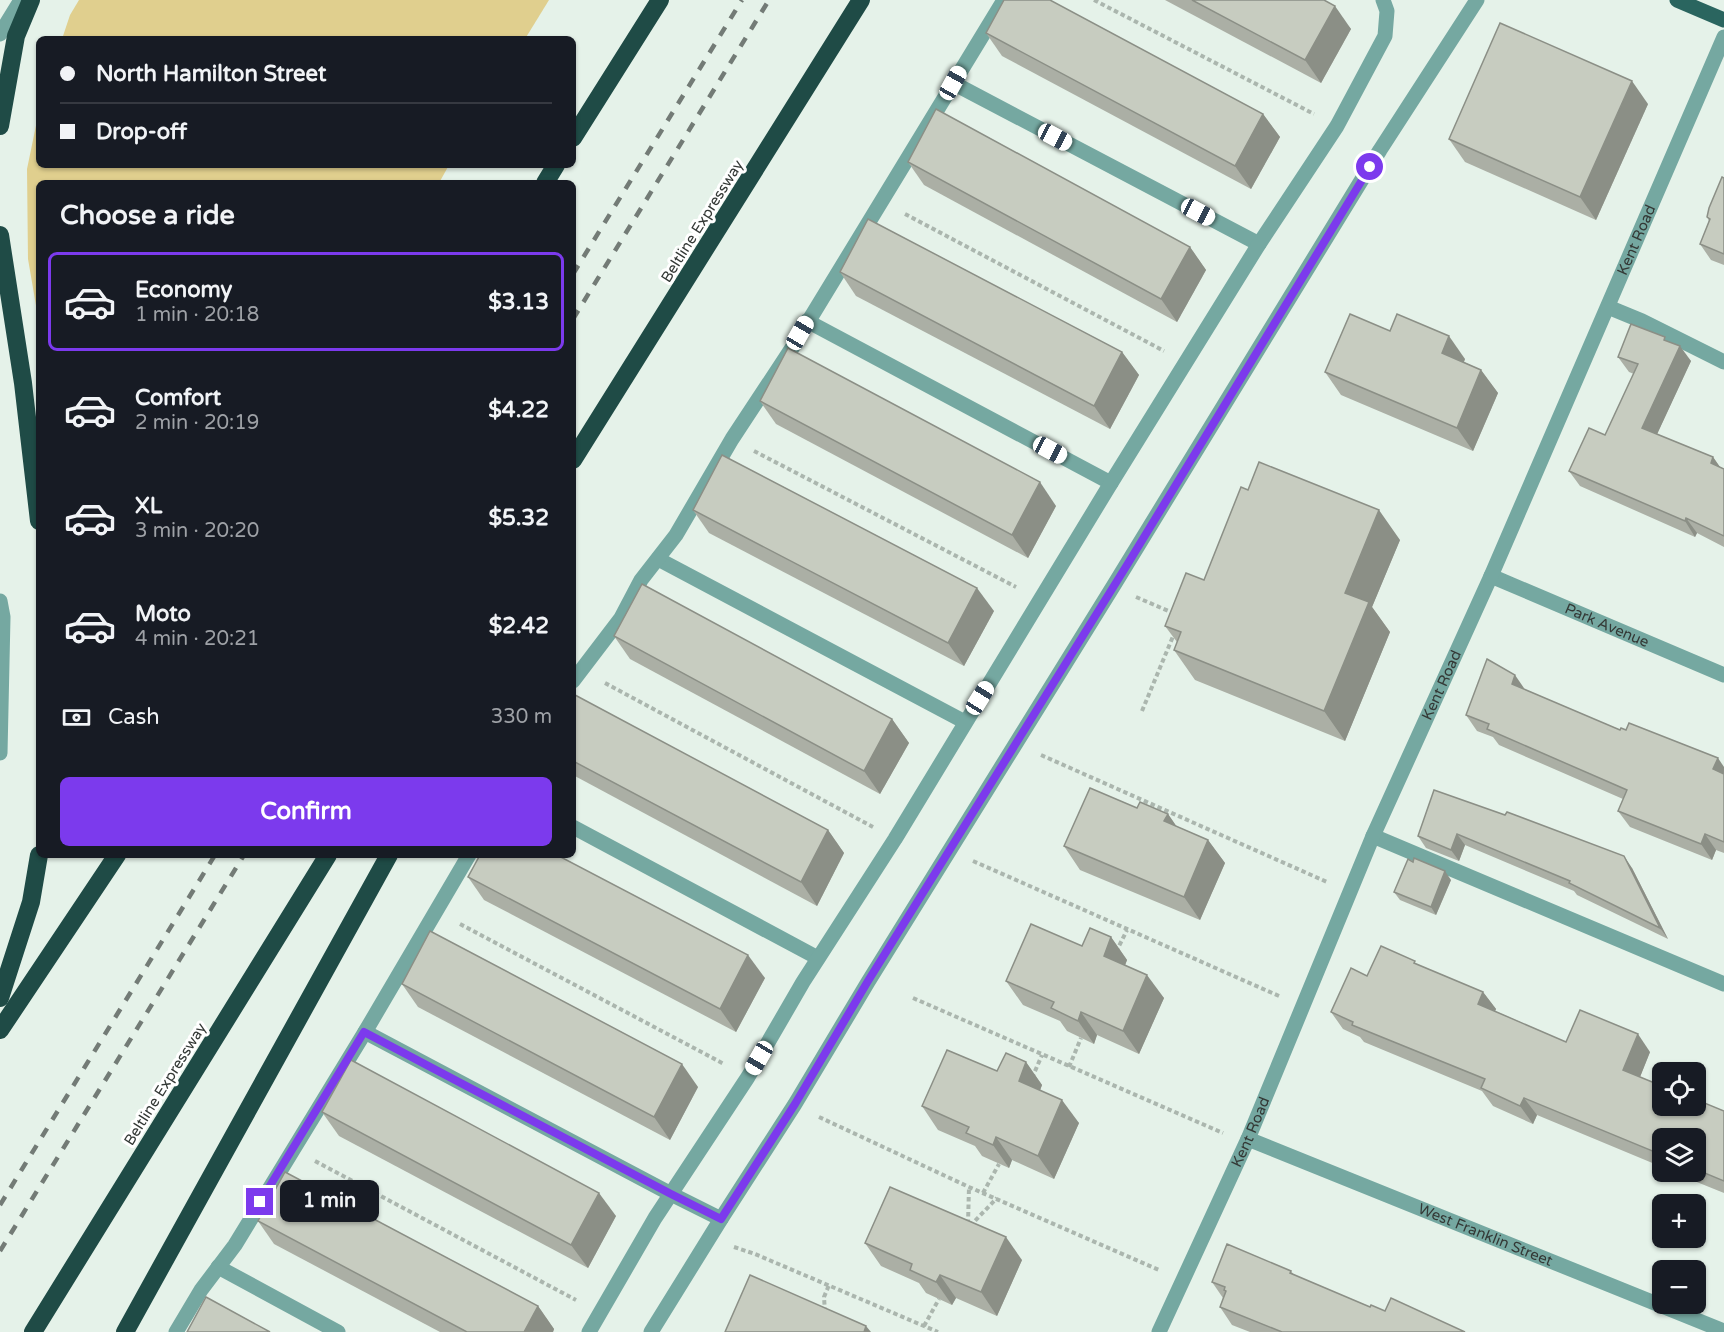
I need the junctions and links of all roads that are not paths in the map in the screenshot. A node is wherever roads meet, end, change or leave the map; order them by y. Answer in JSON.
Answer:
{"nodes":[{"id":1,"x":21,"y":0,"type":"edge"},
{"id":2,"x":31,"y":0,"type":"edge"},
{"id":3,"x":660,"y":0,"type":"edge"},
{"id":4,"x":861,"y":0,"type":"edge"},
{"id":5,"x":1004,"y":0,"type":"edge"},
{"id":6,"x":1383,"y":0,"type":"edge"},
{"id":7,"x":1477,"y":0,"type":"edge"},
{"id":8,"x":1677,"y":0,"type":"edge"},
{"id":9,"x":1724,"y":20,"type":"edge"},
{"id":10,"x":0,"y":33,"type":"edge"},
{"id":11,"x":1724,"y":37,"type":"edge"},
{"id":12,"x":953,"y":83,"type":"junction"},
{"id":13,"x":0,"y":126,"type":"edge"},
{"id":14,"x":576,"y":133,"type":"edge"},
{"id":15,"x":0,"y":235,"type":"edge"},
{"id":16,"x":1259,"y":244,"type":"junction"},
{"id":17,"x":1608,"y":307,"type":"junction"},
{"id":18,"x":807,"y":321,"type":"junction"},
{"id":19,"x":1724,"y":362,"type":"edge"},
{"id":20,"x":576,"y":455,"type":"edge"},
{"id":21,"x":1111,"y":483,"type":"junction"},
{"id":22,"x":36,"y":495,"type":"edge"},
{"id":23,"x":658,"y":559,"type":"junction"},
{"id":24,"x":1491,"y":576,"type":"junction"},
{"id":25,"x":0,"y":601,"type":"edge"},
{"id":26,"x":1724,"y":675,"type":"edge"},
{"id":27,"x":576,"y":677,"type":"edge"},
{"id":28,"x":965,"y":722,"type":"junction"},
{"id":29,"x":0,"y":753,"type":"edge"},
{"id":30,"x":576,"y":829,"type":"edge"},
{"id":31,"x":1373,"y":836,"type":"junction"},
{"id":32,"x":38,"y":858,"type":"edge"},
{"id":33,"x":115,"y":858,"type":"edge"},
{"id":34,"x":326,"y":858,"type":"edge"},
{"id":35,"x":387,"y":858,"type":"edge"},
{"id":36,"x":467,"y":858,"type":"edge"},
{"id":37,"x":818,"y":958,"type":"junction"},
{"id":38,"x":1724,"y":984,"type":"edge"},
{"id":39,"x":0,"y":998,"type":"edge"},
{"id":40,"x":0,"y":1030,"type":"edge"},
{"id":41,"x":364,"y":1032,"type":"junction"},
{"id":42,"x":1248,"y":1139,"type":"junction"},
{"id":43,"x":671,"y":1194,"type":"junction"},
{"id":44,"x":721,"y":1219,"type":"junction"},
{"id":45,"x":218,"y":1267,"type":"junction"},
{"id":46,"x":33,"y":1332,"type":"edge"},
{"id":47,"x":125,"y":1332,"type":"edge"},
{"id":48,"x":176,"y":1332,"type":"edge"},
{"id":49,"x":338,"y":1332,"type":"edge"},
{"id":50,"x":589,"y":1332,"type":"edge"},
{"id":51,"x":651,"y":1332,"type":"edge"},
{"id":52,"x":1159,"y":1332,"type":"edge"},
{"id":53,"x":1724,"y":1332,"type":"edge"}],
"edges":[{"from":1,"to":10,"type":"street"},
{"from":2,"to":13,"type":"highway"},
{"from":3,"to":14,"type":"highway"},
{"from":4,"to":20,"type":"highway","name":"Beltline Expressway"},
{"from":5,"to":12,"type":"street"},
{"from":6,"to":16,"type":"street"},
{"from":7,"to":44,"type":"street"},
{"from":8,"to":9,"type":"main road"},
{"from":11,"to":17,"type":"street","name":"Kent Road"},
{"from":12,"to":16,"type":"street"},
{"from":12,"to":18,"type":"street"},
{"from":15,"to":22,"type":"highway"},
{"from":16,"to":21,"type":"street"},
{"from":17,"to":19,"type":"street"},
{"from":17,"to":24,"type":"street","name":"Kent Road"},
{"from":18,"to":21,"type":"street"},
{"from":18,"to":23,"type":"street"},
{"from":21,"to":28,"type":"street"},
{"from":23,"to":27,"type":"street"},
{"from":23,"to":28,"type":"street"},
{"from":24,"to":26,"type":"street","name":"Park Avenue"},
{"from":24,"to":31,"type":"street","name":"Kent Road"},
{"from":25,"to":29,"type":"street"},
{"from":28,"to":37,"type":"street"},
{"from":30,"to":37,"type":"street"},
{"from":31,"to":38,"type":"street"},
{"from":31,"to":42,"type":"street","name":"Kent Road"},
{"from":32,"to":39,"type":"highway"},
{"from":33,"to":40,"type":"highway"},
{"from":34,"to":46,"type":"highway","name":"Beltline Expressway"},
{"from":35,"to":47,"type":"highway"},
{"from":36,"to":41,"type":"street"},
{"from":37,"to":43,"type":"street"},
{"from":41,"to":43,"type":"street"},
{"from":41,"to":45,"type":"street"},
{"from":42,"to":52,"type":"street","name":"Kent Road"},
{"from":42,"to":53,"type":"street","name":"West Franklin Street"},
{"from":43,"to":44,"type":"street"},
{"from":43,"to":50,"type":"street"},
{"from":44,"to":51,"type":"street"},
{"from":45,"to":48,"type":"street"},
{"from":45,"to":49,"type":"street"}]}
